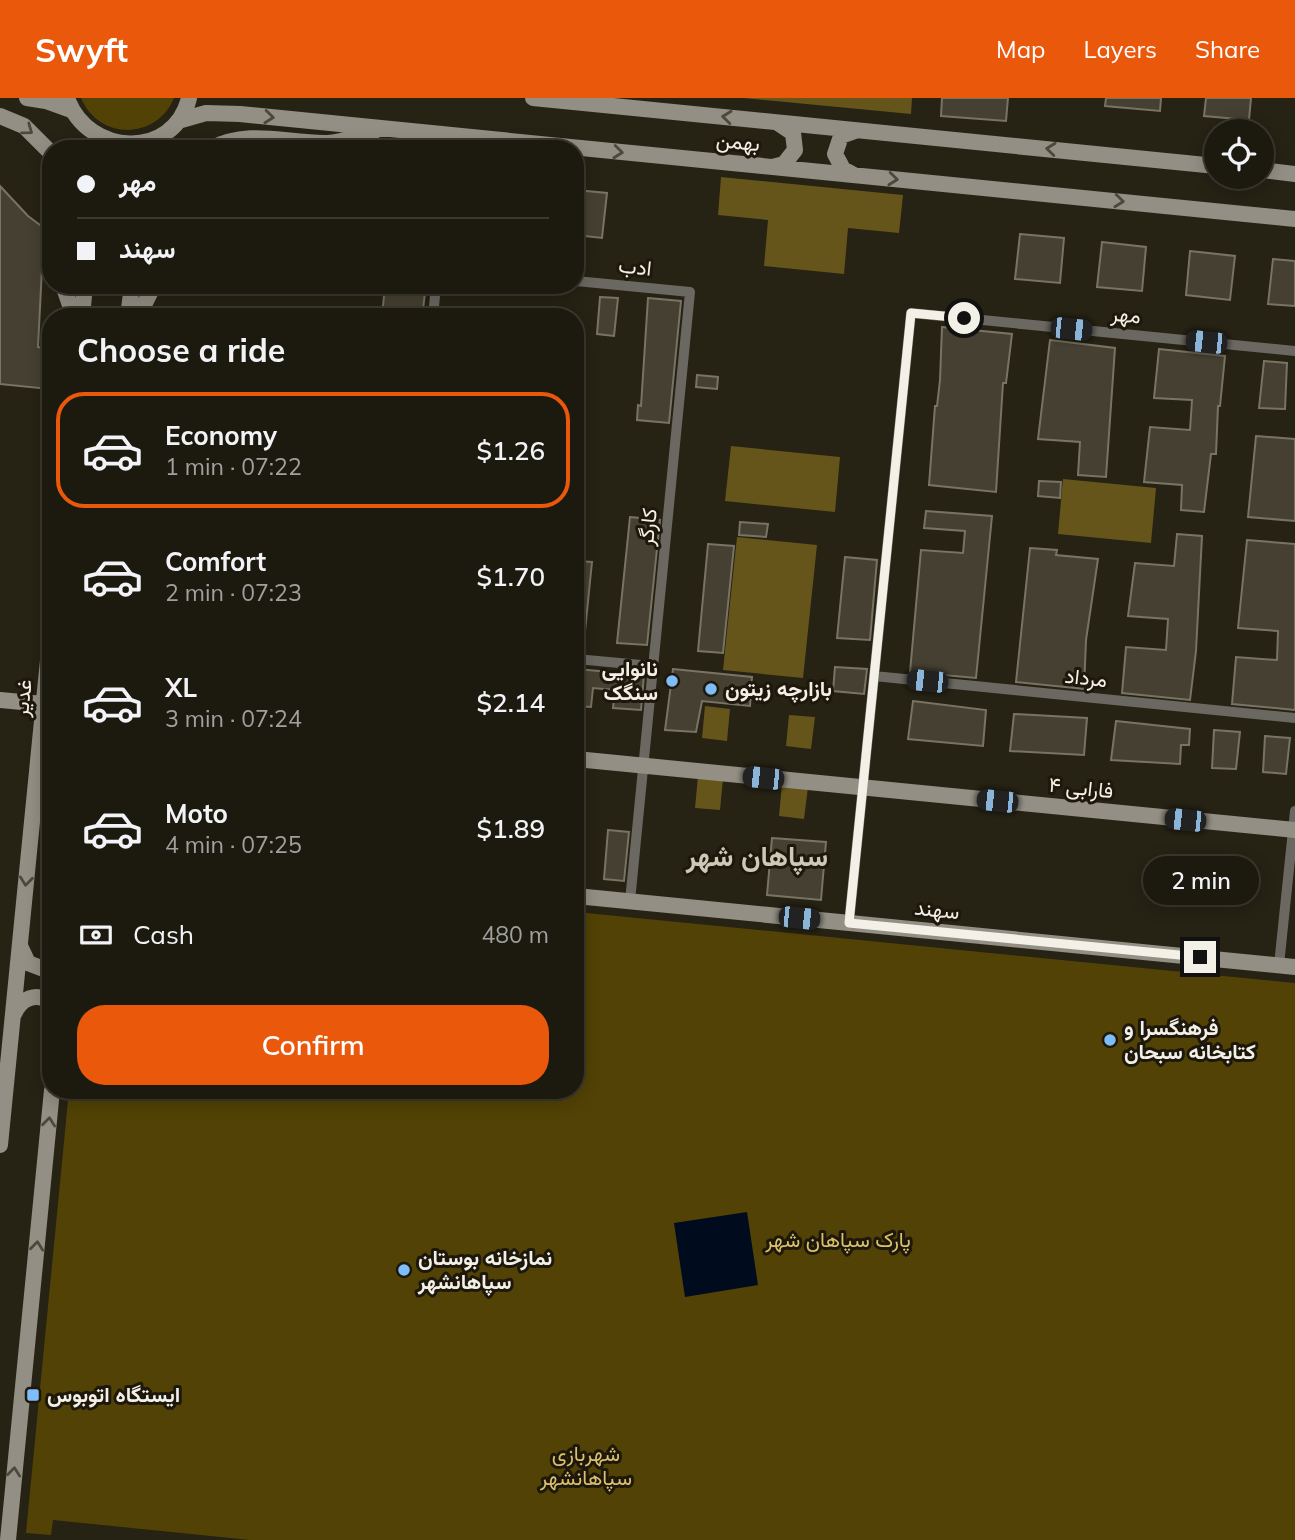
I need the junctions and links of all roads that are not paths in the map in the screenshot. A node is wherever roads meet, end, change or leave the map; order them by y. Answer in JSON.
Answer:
{"nodes":[{"id":1,"x":27,"y":98,"type":"edge"},
{"id":2,"x":190,"y":98,"type":"edge"},
{"id":3,"x":220,"y":98,"type":"edge"},
{"id":4,"x":533,"y":98,"type":"edge"},
{"id":5,"x":69,"y":104,"type":"edge"},
{"id":6,"x":240,"y":114,"type":"junction"},
{"id":7,"x":0,"y":116,"type":"edge"},
{"id":8,"x":178,"y":121,"type":"junction"},
{"id":9,"x":774,"y":122,"type":"junction"},
{"id":10,"x":385,"y":128,"type":"junction"},
{"id":11,"x":87,"y":130,"type":"junction"},
{"id":12,"x":861,"y":130,"type":"junction"},
{"id":13,"x":91,"y":140,"type":"edge"},
{"id":14,"x":107,"y":140,"type":"edge"},
{"id":15,"x":158,"y":140,"type":"edge"},
{"id":16,"x":234,"y":140,"type":"edge"},
{"id":17,"x":295,"y":140,"type":"edge"},
{"id":18,"x":339,"y":140,"type":"edge"},
{"id":19,"x":503,"y":140,"type":"edge"},
{"id":20,"x":42,"y":144,"type":"edge"},
{"id":21,"x":584,"y":148,"type":"edge"},
{"id":22,"x":1204,"y":165,"type":"edge"},
{"id":23,"x":769,"y":167,"type":"junction"},
{"id":24,"x":1274,"y":171,"type":"edge"},
{"id":25,"x":1295,"y":173,"type":"edge"},
{"id":26,"x":856,"y":175,"type":"junction"},
{"id":27,"x":1295,"y":219,"type":"edge"},
{"id":28,"x":584,"y":282,"type":"edge"},
{"id":29,"x":690,"y":292,"type":"joint"},
{"id":30,"x":1295,"y":351,"type":"edge"},
{"id":31,"x":584,"y":660,"type":"edge"},
{"id":32,"x":652,"y":666,"type":"junction"},
{"id":33,"x":874,"y":676,"type":"junction"},
{"id":34,"x":0,"y":700,"type":"edge"},
{"id":35,"x":42,"y":704,"type":"edge"},
{"id":36,"x":42,"y":714,"type":"edge"},
{"id":37,"x":1295,"y":718,"type":"edge"},
{"id":38,"x":584,"y":760,"type":"edge"},
{"id":39,"x":644,"y":766,"type":"junction"},
{"id":40,"x":863,"y":788,"type":"junction"},
{"id":41,"x":1295,"y":811,"type":"edge"},
{"id":42,"x":1294,"y":830,"type":"edge"},
{"id":43,"x":584,"y":897,"type":"edge"},
{"id":44,"x":630,"y":901,"type":"junction"},
{"id":45,"x":849,"y":923,"type":"junction"},
{"id":46,"x":20,"y":943,"type":"junction"},
{"id":47,"x":1287,"y":966,"type":"edge"},
{"id":48,"x":42,"y":968,"type":"edge"},
{"id":49,"x":42,"y":998,"type":"edge"},
{"id":50,"x":13,"y":1017,"type":"junction"},
{"id":51,"x":51,"y":1099,"type":"edge"},
{"id":52,"x":0,"y":1145,"type":"edge"},
{"id":53,"x":8,"y":1540,"type":"edge"}],
"edges":[{"from":1,"to":5,"type":"main road"},
{"from":2,"to":8,"type":"main road"},
{"from":3,"to":6,"type":"main road"},
{"from":9,"to":4,"type":"main road","name":"بهمن","one_way":true},
{"from":5,"to":11,"type":"main road"},
{"from":6,"to":8,"type":"main road","name":"بهمن"},
{"from":6,"to":10,"type":"main road","name":"بهمن","one_way":true},
{"from":7,"to":20,"type":"main road","one_way":true},
{"from":8,"to":15,"type":"main road"},
{"from":9,"to":12,"type":"main road","name":"بهمن"},
{"from":9,"to":23,"type":"main road"},
{"from":10,"to":18,"type":"main road"},
{"from":10,"to":19,"type":"main road","name":"بهمن","one_way":true},
{"from":11,"to":13,"type":"main road"},
{"from":11,"to":14,"type":"main road"},
{"from":22,"to":12,"type":"main road","name":"بهمن","one_way":true},
{"from":12,"to":26,"type":"main road"},
{"from":16,"to":17,"type":"main road"},
{"from":21,"to":23,"type":"main road","name":"بهمن","one_way":true},
{"from":23,"to":26,"type":"main road","name":"بهمن"},
{"from":24,"to":25,"type":"main road"},
{"from":26,"to":27,"type":"main road","name":"بهمن","one_way":true},
{"from":28,"to":29,"type":"street","name":"ادب"},
{"from":29,"to":32,"type":"street","name":"کارگر"},
{"from":30,"to":33,"type":"street","name":"مهر"},
{"from":31,"to":32,"type":"street"},
{"from":32,"to":39,"type":"street","name":"کارگر"},
{"from":33,"to":37,"type":"street","name":"مرداد"},
{"from":33,"to":40,"type":"street"},
{"from":34,"to":35,"type":"main road"},
{"from":36,"to":46,"type":"main road","name":"غدیر","one_way":true},
{"from":38,"to":39,"type":"main road","name":"فارابی ۴"},
{"from":39,"to":40,"type":"main road","name":"فارابی ۴"},
{"from":39,"to":44,"type":"street","name":"کارگر"},
{"from":40,"to":42,"type":"main road","name":"فارابی ۴"},
{"from":40,"to":45,"type":"street"},
{"from":41,"to":42,"type":"street"},
{"from":42,"to":47,"type":"street"},
{"from":43,"to":44,"type":"main road","name":"سهند"},
{"from":44,"to":45,"type":"main road","name":"سهند"},
{"from":45,"to":47,"type":"main road","name":"سهند"},
{"from":46,"to":48,"type":"main road"},
{"from":46,"to":50,"type":"main road","name":"غدیر"},
{"from":49,"to":50,"type":"main road"},
{"from":50,"to":52,"type":"main road","name":"غدیر"},
{"from":53,"to":51,"type":"main road","one_way":true}]}
